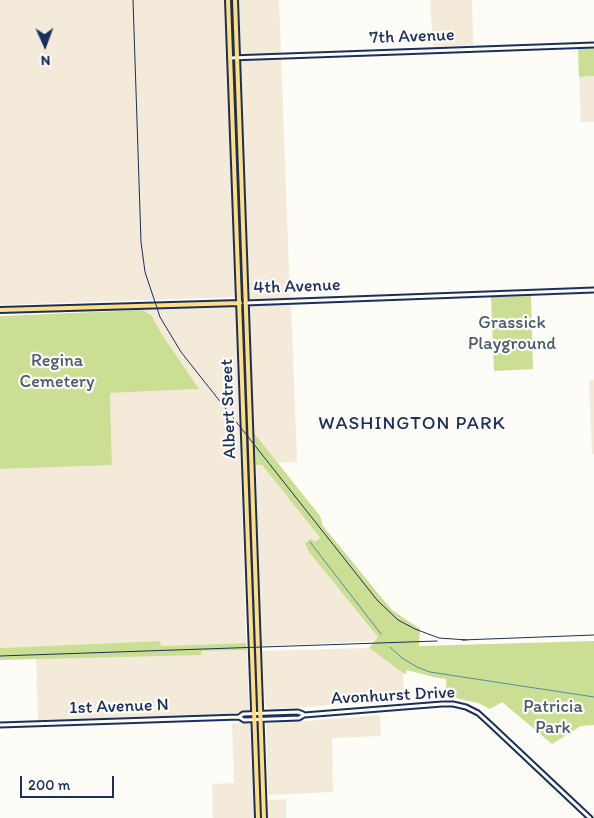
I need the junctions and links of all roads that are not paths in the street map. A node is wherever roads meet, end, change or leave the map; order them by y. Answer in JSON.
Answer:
{"nodes":[{"id":1,"x":228,"y":0,"type":"edge"},
{"id":2,"x":235,"y":0,"type":"edge"},
{"id":3,"x":594,"y":45,"type":"edge"},
{"id":4,"x":236,"y":57,"type":"junction"},
{"id":5,"x":230,"y":58,"type":"junction"},
{"id":6,"x":594,"y":290,"type":"edge"},
{"id":7,"x":239,"y":303,"type":"junction"},
{"id":8,"x":245,"y":303,"type":"junction"},
{"id":9,"x":0,"y":310,"type":"edge"},
{"id":10,"x":254,"y":714,"type":"junction"},
{"id":11,"x":260,"y":714,"type":"junction"},
{"id":12,"x":304,"y":715,"type":"junction"},
{"id":13,"x":239,"y":717,"type":"junction"},
{"id":14,"x":260,"y":719,"type":"junction"},
{"id":15,"x":254,"y":720,"type":"junction"},
{"id":16,"x":0,"y":725,"type":"edge"},
{"id":17,"x":258,"y":818,"type":"edge"},
{"id":18,"x":264,"y":818,"type":"edge"},
{"id":19,"x":590,"y":818,"type":"edge"}],
"edges":[{"from":1,"to":5,"type":"main road","name":"Albert Street"},
{"from":2,"to":4,"type":"main road","name":"Albert Street"},
{"from":3,"to":4,"type":"street","name":"7th Avenue"},
{"from":4,"to":5,"type":"street","name":"7th Avenue"},
{"from":4,"to":8,"type":"main road","name":"Albert Street"},
{"from":5,"to":7,"type":"main road","name":"Albert Street"},
{"from":6,"to":8,"type":"street","name":"4th Avenue"},
{"from":7,"to":8,"type":"main road","name":"4th Avenue"},
{"from":7,"to":9,"type":"main road","name":"4th Avenue"},
{"from":7,"to":10,"type":"main road","name":"Albert Street"},
{"from":8,"to":11,"type":"main road","name":"Albert Street"},
{"from":10,"to":11,"type":"street","name":"Avonhurst Drive"},
{"from":10,"to":13,"type":"street","name":"1st Avenue N"},
{"from":10,"to":15,"type":"main road","name":"Albert Street"},
{"from":11,"to":12,"type":"street","name":"Avonhurst Drive"},
{"from":11,"to":14,"type":"main road","name":"Albert Street"},
{"from":12,"to":14,"type":"street","name":"Avonhurst Drive"},
{"from":12,"to":19,"type":"street","name":"Avonhurst Drive"},
{"from":13,"to":15,"type":"street","name":"1st Avenue N"},
{"from":13,"to":16,"type":"street","name":"1st Avenue N"},
{"from":14,"to":15,"type":"street","name":"Avonhurst Drive"},
{"from":14,"to":18,"type":"main road","name":"Albert Street"},
{"from":15,"to":17,"type":"main road","name":"Albert Street"}]}
